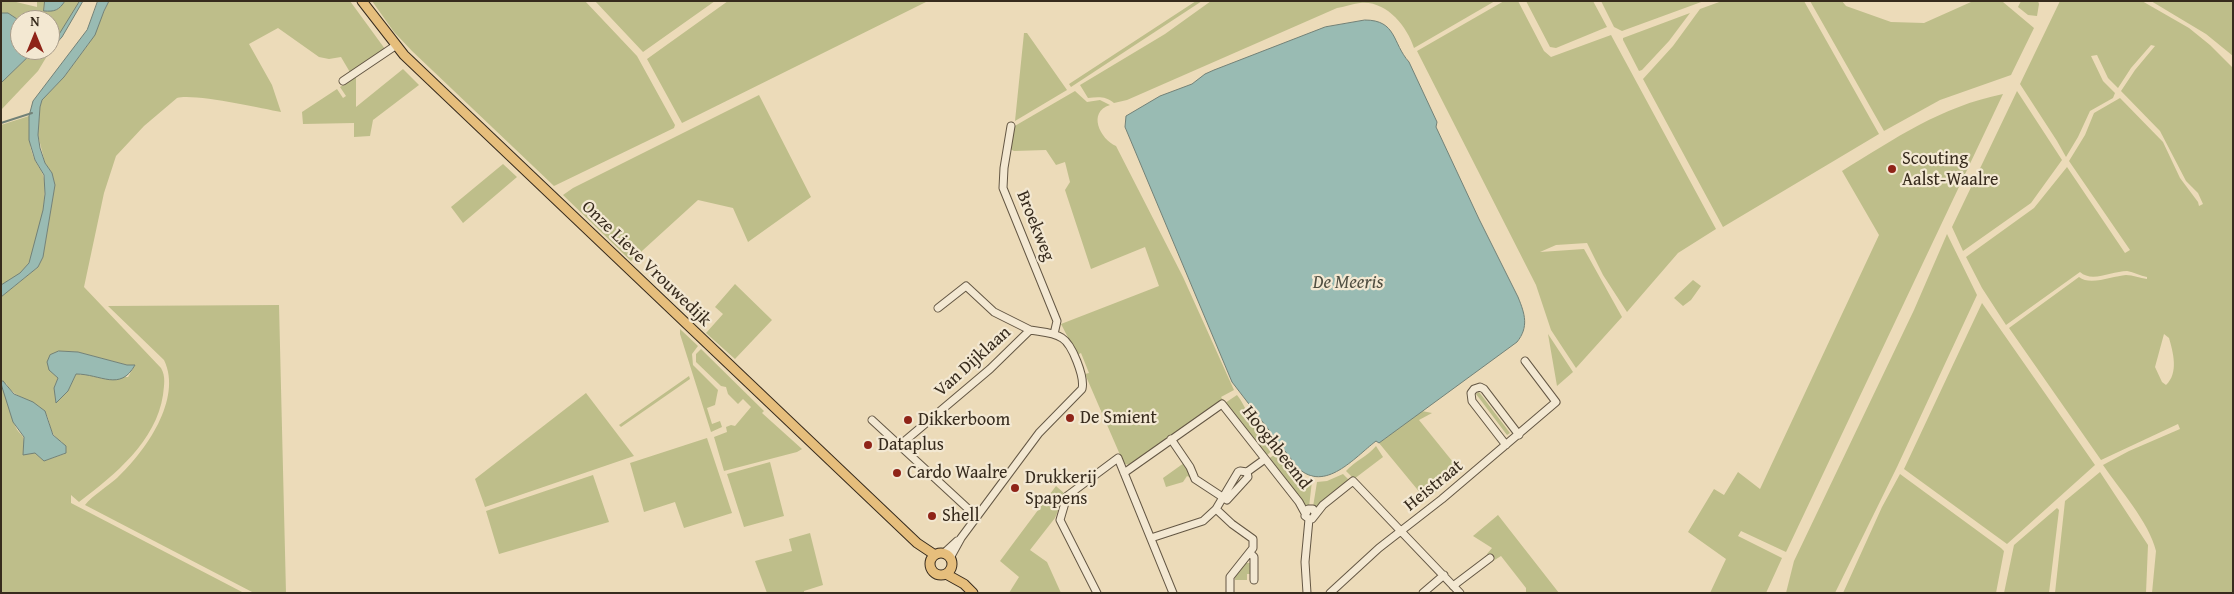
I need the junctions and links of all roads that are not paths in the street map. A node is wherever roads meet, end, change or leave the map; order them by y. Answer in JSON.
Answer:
{"nodes":[{"id":1,"x":362,"y":1,"type":"edge"},
{"id":2,"x":395,"y":46,"type":"junction"},
{"id":3,"x":343,"y":81,"type":"dead end"},
{"id":4,"x":1011,"y":126,"type":"dead end"},
{"id":5,"x":938,"y":308,"type":"dead end"},
{"id":6,"x":1030,"y":330,"type":"junction"},
{"id":7,"x":1054,"y":334,"type":"junction"},
{"id":8,"x":1524,"y":361,"type":"dead end"},
{"id":9,"x":872,"y":420,"type":"dead end"},
{"id":10,"x":1519,"y":434,"type":"junction"},
{"id":11,"x":1171,"y":439,"type":"junction"},
{"id":12,"x":900,"y":445,"type":"junction"},
{"id":13,"x":1506,"y":446,"type":"junction"},
{"id":14,"x":1265,"y":459,"type":"junction"},
{"id":15,"x":1124,"y":473,"type":"junction"},
{"id":16,"x":1223,"y":497,"type":"junction"},
{"id":17,"x":1216,"y":509,"type":"junction"},
{"id":18,"x":1307,"y":516,"type":"junction"},
{"id":19,"x":977,"y":517,"type":"junction"},
{"id":20,"x":1402,"y":531,"type":"junction"},
{"id":21,"x":1151,"y":538,"type":"junction"},
{"id":22,"x":1250,"y":553,"type":"junction"},
{"id":23,"x":947,"y":555,"type":"junction"},
{"id":24,"x":932,"y":558,"type":"junction"},
{"id":25,"x":1490,"y":558,"type":"dead end"},
{"id":26,"x":949,"y":571,"type":"junction"},
{"id":27,"x":1444,"y":575,"type":"junction"},
{"id":28,"x":1254,"y":580,"type":"dead end"},
{"id":29,"x":1453,"y":586,"type":"junction"},
{"id":30,"x":973,"y":593,"type":"edge"},
{"id":31,"x":1096,"y":593,"type":"edge"},
{"id":32,"x":1173,"y":593,"type":"edge"},
{"id":33,"x":1230,"y":593,"type":"edge"},
{"id":34,"x":1307,"y":593,"type":"edge"},
{"id":35,"x":1330,"y":593,"type":"edge"},
{"id":36,"x":1423,"y":593,"type":"edge"},
{"id":37,"x":1460,"y":593,"type":"edge"}],
"edges":[{"from":1,"to":2,"type":"main road","name":"Onze Lieve Vrouwedijk"},
{"from":2,"to":3,"type":"street"},
{"from":2,"to":24,"type":"main road","name":"Onze Lieve Vrouwedijk"},
{"from":4,"to":7,"type":"street","name":"Broekweg"},
{"from":5,"to":6,"type":"street"},
{"from":6,"to":7,"type":"street","name":"Van Dijklaan"},
{"from":6,"to":12,"type":"street","name":"Van Dijklaan"},
{"from":7,"to":19,"type":"street"},
{"from":8,"to":10,"type":"street","name":"Heistraat"},
{"from":9,"to":12,"type":"street"},
{"from":10,"to":13,"type":"street","name":"Heistraat"},
{"from":10,"to":13,"type":"street"},
{"from":11,"to":14,"type":"street","name":"Hooghbeemd"},
{"from":11,"to":15,"type":"street"},
{"from":11,"to":16,"type":"street"},
{"from":12,"to":19,"type":"street"},
{"from":13,"to":20,"type":"street","name":"Heistraat"},
{"from":14,"to":16,"type":"street"},
{"from":14,"to":18,"type":"street","name":"Hooghbeemd"},
{"from":15,"to":21,"type":"street"},
{"from":15,"to":31,"type":"street"},
{"from":16,"to":17,"type":"street"},
{"from":17,"to":21,"type":"street"},
{"from":17,"to":22,"type":"street"},
{"from":18,"to":20,"type":"street","name":"Hooghbeemd"},
{"from":18,"to":34,"type":"street"},
{"from":19,"to":23,"type":"street"},
{"from":20,"to":27,"type":"street"},
{"from":20,"to":35,"type":"street","name":"Heistraat"},
{"from":21,"to":32,"type":"street"},
{"from":22,"to":28,"type":"street"},
{"from":22,"to":33,"type":"street"},
{"from":23,"to":24,"type":"main road"},
{"from":23,"to":26,"type":"main road"},
{"from":24,"to":26,"type":"main road","name":"Onze Lieve Vrouwedijk"},
{"from":25,"to":29,"type":"street"},
{"from":26,"to":30,"type":"main road"},
{"from":27,"to":29,"type":"street"},
{"from":27,"to":36,"type":"street"},
{"from":29,"to":37,"type":"street"}]}
